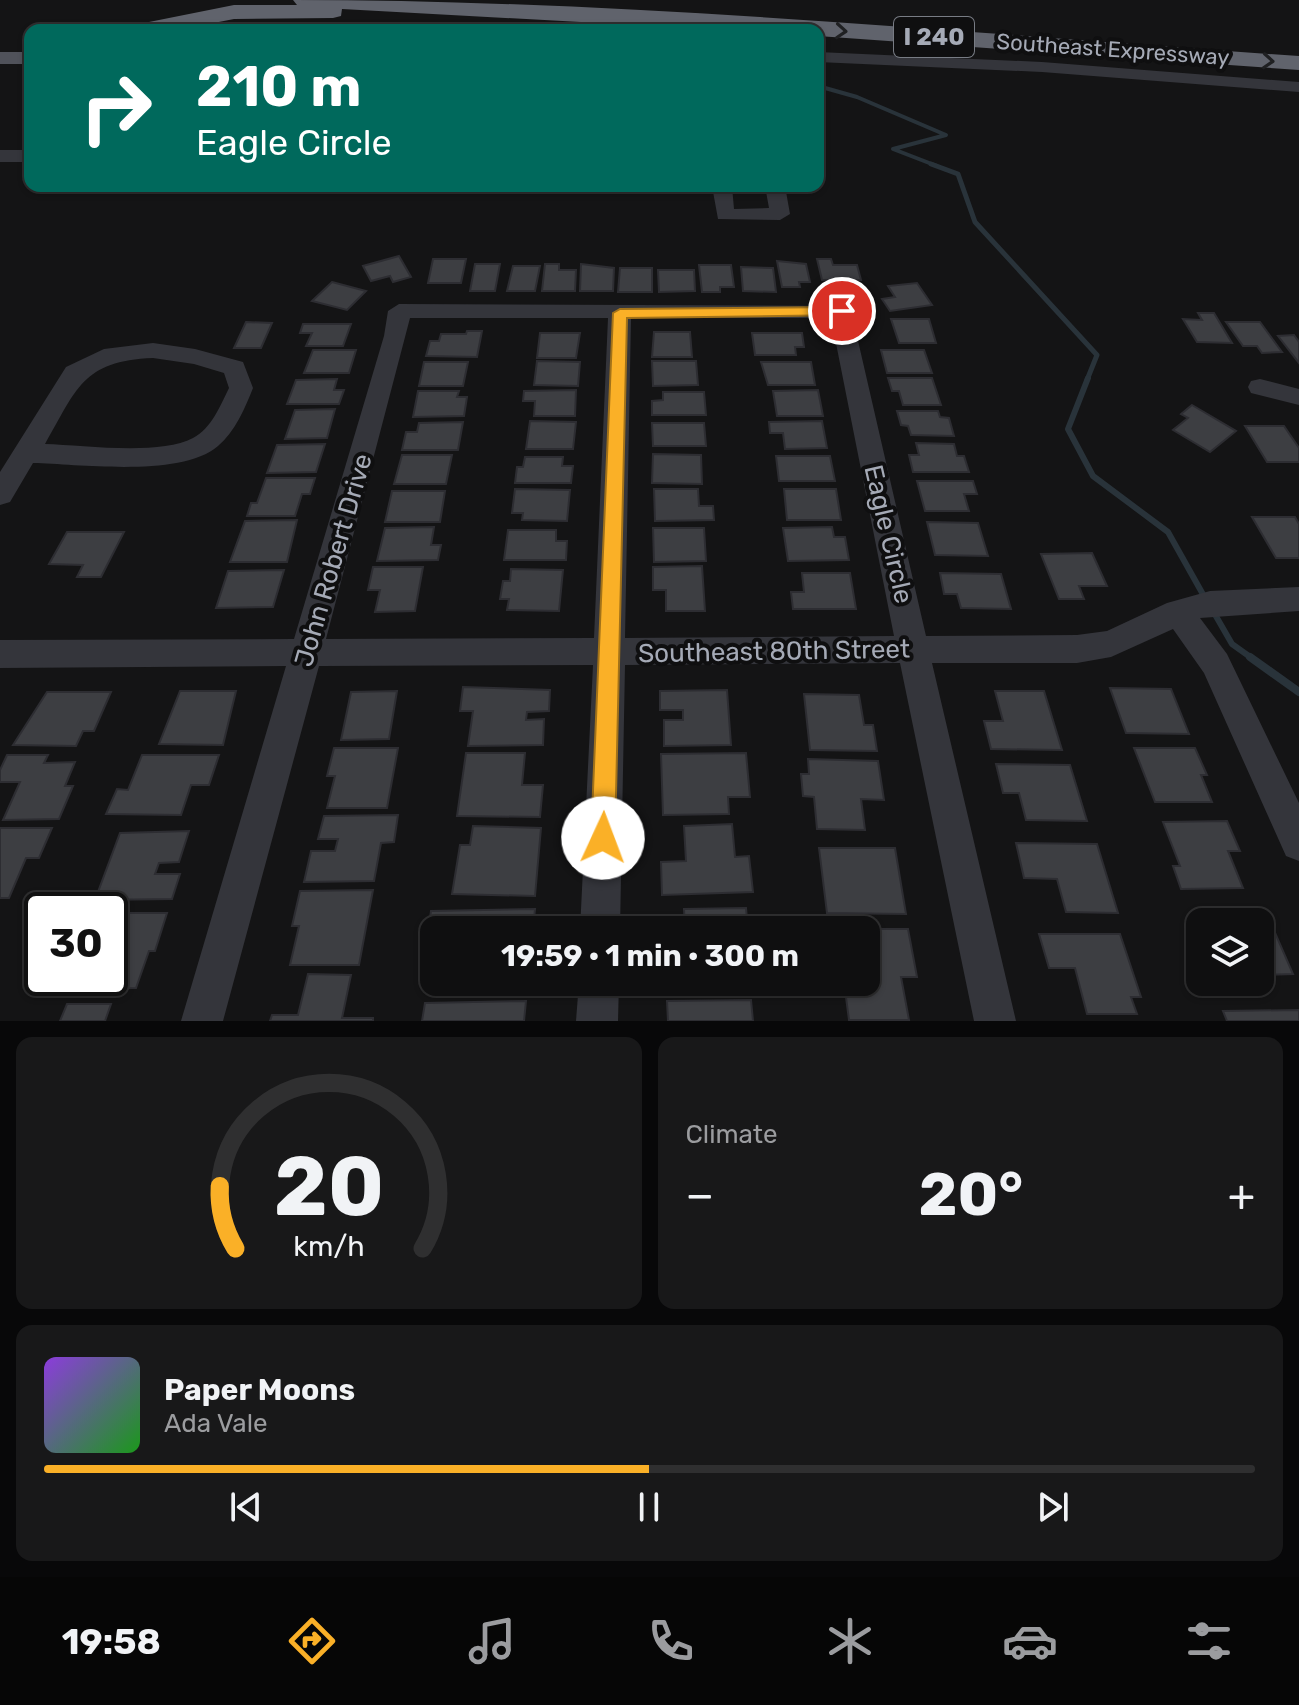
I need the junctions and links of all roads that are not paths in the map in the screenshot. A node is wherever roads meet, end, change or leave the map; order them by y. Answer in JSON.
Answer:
{"nodes":[{"id":1,"x":304,"y":0,"type":"edge"},
{"id":2,"x":643,"y":0,"type":"edge"},
{"id":3,"x":568,"y":14,"type":"junction"},
{"id":4,"x":170,"y":24,"type":"edge"},
{"id":5,"x":717,"y":24,"type":"edge"},
{"id":6,"x":824,"y":31,"type":"edge"},
{"id":7,"x":1299,"y":42,"type":"edge"},
{"id":8,"x":824,"y":57,"type":"edge"},
{"id":9,"x":0,"y":58,"type":"edge"},
{"id":10,"x":24,"y":58,"type":"edge"},
{"id":11,"x":1299,"y":63,"type":"edge"},
{"id":12,"x":1299,"y":87,"type":"edge"},
{"id":13,"x":0,"y":156,"type":"edge"},
{"id":14,"x":24,"y":156,"type":"edge"},
{"id":15,"x":723,"y":192,"type":"edge"},
{"id":16,"x":776,"y":192,"type":"edge"},
{"id":17,"x":620,"y":313,"type":"junction"},
{"id":18,"x":1260,"y":387,"type":"dead end"},
{"id":19,"x":1299,"y":397,"type":"edge"},
{"id":20,"x":26,"y":453,"type":"junction"},
{"id":21,"x":0,"y":495,"type":"edge"},
{"id":22,"x":1297,"y":599,"type":"edge"},
{"id":23,"x":1186,"y":609,"type":"junction"},
{"id":24,"x":915,"y":648,"type":"junction"},
{"id":25,"x":608,"y":653,"type":"junction"},
{"id":26,"x":306,"y":654,"type":"junction"},
{"id":27,"x":2,"y":658,"type":"edge"},
{"id":28,"x":1299,"y":843,"type":"edge"},
{"id":29,"x":600,"y":916,"type":"edge"},
{"id":30,"x":598,"y":996,"type":"edge"},
{"id":31,"x":202,"y":1021,"type":"edge"},
{"id":32,"x":597,"y":1021,"type":"edge"},
{"id":33,"x":995,"y":1021,"type":"edge"}],
"edges":[{"from":1,"to":3,"type":"highway","name":"Southeast Expressway","number":"I 240"},
{"from":2,"to":7,"type":"highway","name":"Southeast Expressway","number":"I 240"},
{"from":3,"to":4,"type":"highway"},
{"from":3,"to":5,"type":"highway","name":"Southeast Expressway","number":"I 240","one_way":true},
{"from":6,"to":11,"type":"highway","name":"Southeast Expressway","number":"I 240","one_way":true},
{"from":8,"to":12,"type":"street"},
{"from":9,"to":10,"type":"main road"},
{"from":13,"to":14,"type":"street"},
{"from":15,"to":16,"type":"street"},
{"from":17,"to":24,"type":"street","name":"Eagle Circle"},
{"from":17,"to":25,"type":"street"},
{"from":17,"to":26,"type":"street","name":"John Robert Drive"},
{"from":18,"to":19,"type":"street"},
{"from":20,"to":20,"type":"street"},
{"from":20,"to":21,"type":"street"},
{"from":22,"to":23,"type":"street","name":"Southeast 80th Street"},
{"from":23,"to":24,"type":"street","name":"Southeast 80th Street"},
{"from":23,"to":28,"type":"street"},
{"from":24,"to":25,"type":"street","name":"Southeast 80th Street"},
{"from":24,"to":33,"type":"street","name":"Eagle Circle"},
{"from":25,"to":26,"type":"street","name":"Southeast 80th Street"},
{"from":25,"to":29,"type":"street"},
{"from":26,"to":27,"type":"street","name":"Southeast 80th Street"},
{"from":26,"to":31,"type":"street","name":"John Robert Drive"},
{"from":30,"to":32,"type":"street"}]}
